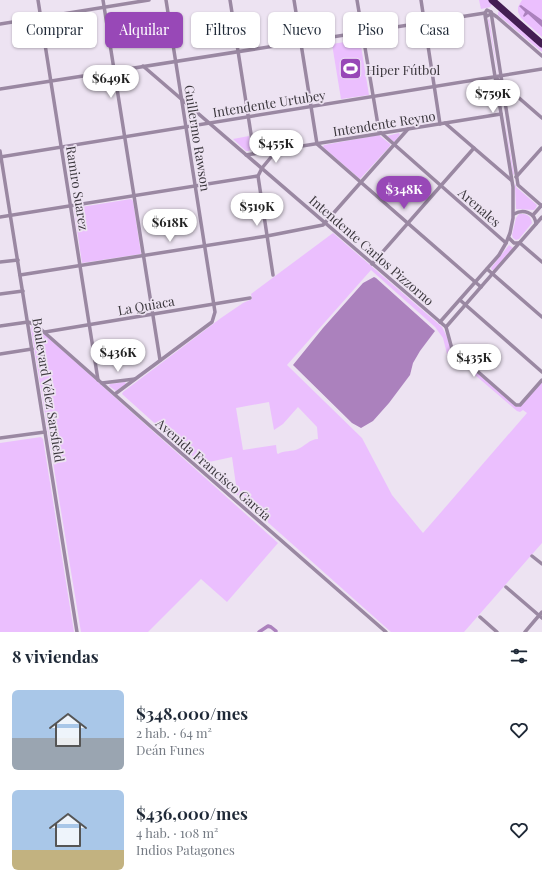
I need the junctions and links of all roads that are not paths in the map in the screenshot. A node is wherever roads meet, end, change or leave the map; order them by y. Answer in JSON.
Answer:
{"nodes":[{"id":1,"x":38,"y":0,"type":"edge"},
{"id":2,"x":103,"y":0,"type":"edge"},
{"id":3,"x":149,"y":0,"type":"edge"},
{"id":4,"x":166,"y":0,"type":"edge"},
{"id":5,"x":230,"y":0,"type":"edge"},
{"id":6,"x":294,"y":0,"type":"edge"},
{"id":7,"x":357,"y":0,"type":"edge"},
{"id":8,"x":421,"y":0,"type":"edge"},
{"id":9,"x":492,"y":0,"type":"edge"},
{"id":10,"x":499,"y":3,"type":"edge"},
{"id":11,"x":104,"y":8,"type":"junction"},
{"id":12,"x":40,"y":12,"type":"edge"},
{"id":13,"x":79,"y":12,"type":"edge"},
{"id":14,"x":296,"y":12,"type":"edge"},
{"id":15,"x":359,"y":12,"type":"edge"},
{"id":16,"x":423,"y":12,"type":"edge"},
{"id":17,"x":490,"y":13,"type":"junction"},
{"id":18,"x":485,"y":14,"type":"junction"},
{"id":19,"x":464,"y":17,"type":"edge"},
{"id":20,"x":12,"y":22,"type":"edge"},
{"id":21,"x":0,"y":24,"type":"edge"},
{"id":22,"x":542,"y":39,"type":"edge"},
{"id":23,"x":542,"y":44,"type":"edge"},
{"id":24,"x":268,"y":47,"type":"edge"},
{"id":25,"x":46,"y":48,"type":"edge"},
{"id":26,"x":301,"y":48,"type":"edge"},
{"id":27,"x":366,"y":48,"type":"edge"},
{"id":28,"x":429,"y":48,"type":"edge"},
{"id":29,"x":238,"y":52,"type":"junction"},
{"id":30,"x":542,"y":56,"type":"edge"},
{"id":31,"x":175,"y":61,"type":"junction"},
{"id":32,"x":143,"y":66,"type":"junction"},
{"id":33,"x":542,"y":69,"type":"edge"},
{"id":34,"x":114,"y":71,"type":"junction"},
{"id":35,"x":501,"y":76,"type":"junction"},
{"id":36,"x":495,"y":77,"type":"junction"},
{"id":37,"x":51,"y":81,"type":"junction"},
{"id":38,"x":502,"y":83,"type":"junction"},
{"id":39,"x":434,"y":87,"type":"junction"},
{"id":40,"x":0,"y":89,"type":"edge"},
{"id":41,"x":373,"y":96,"type":"junction"},
{"id":42,"x":182,"y":99,"type":"junction"},
{"id":43,"x":310,"y":106,"type":"junction"},
{"id":44,"x":501,"y":114,"type":"junction"},
{"id":45,"x":248,"y":116,"type":"junction"},
{"id":46,"x":542,"y":118,"type":"edge"},
{"id":47,"x":210,"y":123,"type":"junction"},
{"id":48,"x":445,"y":123,"type":"junction"},
{"id":49,"x":440,"y":124,"type":"junction"},
{"id":50,"x":186,"y":127,"type":"junction"},
{"id":51,"x":408,"y":129,"type":"junction"},
{"id":52,"x":380,"y":133,"type":"junction"},
{"id":53,"x":125,"y":137,"type":"junction"},
{"id":54,"x":317,"y":144,"type":"junction"},
{"id":55,"x":394,"y":145,"type":"junction"},
{"id":56,"x":62,"y":147,"type":"junction"},
{"id":57,"x":474,"y":148,"type":"junction"},
{"id":58,"x":542,"y":148,"type":"edge"},
{"id":59,"x":278,"y":150,"type":"junction"},
{"id":60,"x":0,"y":151,"type":"edge"},
{"id":61,"x":254,"y":152,"type":"junction"},
{"id":62,"x":246,"y":154,"type":"junction"},
{"id":63,"x":0,"y":157,"type":"edge"},
{"id":64,"x":262,"y":168,"type":"junction"},
{"id":65,"x":258,"y":176,"type":"junction"},
{"id":66,"x":517,"y":177,"type":"junction"},
{"id":67,"x":512,"y":180,"type":"junction"},
{"id":68,"x":360,"y":182,"type":"junction"},
{"id":69,"x":196,"y":186,"type":"junction"},
{"id":70,"x":441,"y":186,"type":"junction"},
{"id":71,"x":134,"y":196,"type":"junction"},
{"id":72,"x":71,"y":206,"type":"junction"},
{"id":73,"x":542,"y":206,"type":"edge"},
{"id":74,"x":514,"y":213,"type":"junction"},
{"id":75,"x":533,"y":215,"type":"junction"},
{"id":76,"x":10,"y":216,"type":"junction"},
{"id":77,"x":0,"y":217,"type":"edge"},
{"id":78,"x":542,"y":217,"type":"edge"},
{"id":79,"x":325,"y":223,"type":"junction"},
{"id":80,"x":408,"y":224,"type":"junction"},
{"id":81,"x":536,"y":224,"type":"junction"},
{"id":82,"x":266,"y":236,"type":"junction"},
{"id":83,"x":509,"y":238,"type":"junction"},
{"id":84,"x":520,"y":242,"type":"junction"},
{"id":85,"x":506,"y":243,"type":"junction"},
{"id":86,"x":205,"y":245,"type":"junction"},
{"id":87,"x":143,"y":256,"type":"junction"},
{"id":88,"x":18,"y":260,"type":"junction"},
{"id":89,"x":0,"y":262,"type":"edge"},
{"id":90,"x":542,"y":262,"type":"edge"},
{"id":91,"x":372,"y":264,"type":"junction"},
{"id":92,"x":80,"y":266,"type":"junction"},
{"id":93,"x":487,"y":269,"type":"junction"},
{"id":94,"x":492,"y":274,"type":"junction"},
{"id":95,"x":20,"y":275,"type":"junction"},
{"id":96,"x":273,"y":275,"type":"dead end"},
{"id":97,"x":475,"y":282,"type":"junction"},
{"id":98,"x":481,"y":287,"type":"junction"},
{"id":99,"x":23,"y":290,"type":"junction"},
{"id":100,"x":0,"y":294,"type":"edge"},
{"id":101,"x":250,"y":298,"type":"dead end"},
{"id":102,"x":460,"y":300,"type":"junction"},
{"id":103,"x":214,"y":303,"type":"junction"},
{"id":104,"x":466,"y":304,"type":"junction"},
{"id":105,"x":153,"y":314,"type":"junction"},
{"id":106,"x":542,"y":317,"type":"edge"},
{"id":107,"x":28,"y":322,"type":"junction"},
{"id":108,"x":440,"y":322,"type":"junction"},
{"id":109,"x":90,"y":325,"type":"junction"},
{"id":110,"x":0,"y":326,"type":"edge"},
{"id":111,"x":446,"y":327,"type":"junction"},
{"id":112,"x":45,"y":332,"type":"junction"},
{"id":113,"x":32,"y":349,"type":"junction"},
{"id":114,"x":0,"y":354,"type":"edge"},
{"id":115,"x":160,"y":360,"type":"junction"},
{"id":116,"x":542,"y":372,"type":"edge"},
{"id":117,"x":136,"y":379,"type":"junction"},
{"id":118,"x":542,"y":380,"type":"edge"},
{"id":119,"x":100,"y":381,"type":"junction"},
{"id":120,"x":115,"y":394,"type":"junction"},
{"id":121,"x":45,"y":432,"type":"junction"},
{"id":122,"x":0,"y":438,"type":"edge"},
{"id":123,"x":532,"y":556,"type":"dead end"},
{"id":124,"x":542,"y":564,"type":"edge"},
{"id":125,"x":506,"y":586,"type":"dead end"},
{"id":126,"x":541,"y":615,"type":"edge"},
{"id":127,"x":480,"y":617,"type":"dead end"},
{"id":128,"x":78,"y":632,"type":"edge"},
{"id":129,"x":386,"y":632,"type":"edge"},
{"id":130,"x":497,"y":632,"type":"edge"},
{"id":131,"x":525,"y":632,"type":"edge"}],
"edges":[{"from":1,"to":12,"type":"street","name":"Ramiro Suarez"},
{"from":2,"to":11,"type":"street"},
{"from":3,"to":11,"type":"street"},
{"from":4,"to":31,"type":"street","name":"Guillermo Rawson"},
{"from":5,"to":29,"type":"street"},
{"from":6,"to":14,"type":"street"},
{"from":7,"to":15,"type":"street"},
{"from":8,"to":16,"type":"street"},
{"from":9,"to":10,"type":"highway"},
{"from":10,"to":17,"type":"street"},
{"from":10,"to":22,"type":"highway"},
{"from":10,"to":23,"type":"highway"},
{"from":11,"to":13,"type":"street"},
{"from":11,"to":34,"type":"street"},
{"from":17,"to":18,"type":"street"},
{"from":17,"to":30,"type":"street"},
{"from":17,"to":35,"type":"street"},
{"from":18,"to":19,"type":"street"},
{"from":18,"to":36,"type":"street"},
{"from":20,"to":21,"type":"street"},
{"from":24,"to":29,"type":"street"},
{"from":25,"to":37,"type":"street","name":"Ramiro Suarez"},
{"from":26,"to":43,"type":"street"},
{"from":27,"to":41,"type":"street"},
{"from":28,"to":39,"type":"street"},
{"from":29,"to":31,"type":"street"},
{"from":29,"to":45,"type":"street"},
{"from":31,"to":32,"type":"street"},
{"from":31,"to":42,"type":"street","name":"Guillermo Rawson"},
{"from":32,"to":34,"type":"street"},
{"from":32,"to":42,"type":"street","name":"Intendente Carlos Pizzorno"},
{"from":33,"to":35,"type":"street","name":"Intendente Urtubey"},
{"from":34,"to":37,"type":"street"},
{"from":34,"to":53,"type":"street"},
{"from":35,"to":36,"type":"street","name":"Intendente Urtubey"},
{"from":35,"to":38,"type":"street"},
{"from":36,"to":38,"type":"street"},
{"from":36,"to":39,"type":"street","name":"Intendente Urtubey"},
{"from":36,"to":44,"type":"street"},
{"from":37,"to":40,"type":"street"},
{"from":37,"to":56,"type":"street","name":"Ramiro Suarez"},
{"from":38,"to":46,"type":"street"},
{"from":38,"to":66,"type":"street"},
{"from":39,"to":41,"type":"street","name":"Intendente Urtubey"},
{"from":39,"to":49,"type":"street"},
{"from":41,"to":43,"type":"street","name":"Intendente Urtubey"},
{"from":41,"to":52,"type":"street"},
{"from":42,"to":47,"type":"street","name":"Intendente Carlos Pizzorno"},
{"from":42,"to":50,"type":"street","name":"Guillermo Rawson"},
{"from":43,"to":45,"type":"street","name":"Intendente Urtubey"},
{"from":43,"to":54,"type":"street"},
{"from":44,"to":48,"type":"street","name":"Intendente Reyno"},
{"from":44,"to":67,"type":"street"},
{"from":45,"to":47,"type":"street","name":"Intendente Urtubey"},
{"from":45,"to":61,"type":"street"},
{"from":47,"to":50,"type":"street","name":"Intendente Urtubey"},
{"from":47,"to":62,"type":"street","name":"Intendente Carlos Pizzorno"},
{"from":48,"to":49,"type":"street","name":"Intendente Reyno"},
{"from":48,"to":57,"type":"street"},
{"from":49,"to":51,"type":"street","name":"Intendente Reyno"},
{"from":50,"to":53,"type":"street","name":"Intendente Urtubey"},
{"from":50,"to":69,"type":"street","name":"Guillermo Rawson"},
{"from":51,"to":52,"type":"street","name":"Intendente Reyno"},
{"from":51,"to":55,"type":"street"},
{"from":52,"to":54,"type":"street","name":"Intendente Reyno"},
{"from":52,"to":55,"type":"street","name":"Arenales"},
{"from":53,"to":56,"type":"street","name":"Intendente Urtubey"},
{"from":53,"to":71,"type":"street"},
{"from":54,"to":59,"type":"street","name":"Intendente Reyno"},
{"from":54,"to":68,"type":"street"},
{"from":55,"to":68,"type":"street"},
{"from":55,"to":70,"type":"street","name":"Arenales"},
{"from":56,"to":63,"type":"street","name":"Intendente Urtubey"},
{"from":56,"to":72,"type":"street","name":"Ramiro Suarez"},
{"from":57,"to":67,"type":"street"},
{"from":57,"to":70,"type":"street"},
{"from":58,"to":66,"type":"street"},
{"from":59,"to":61,"type":"street","name":"Intendente Reyno"},
{"from":59,"to":64,"type":"street"},
{"from":60,"to":63,"type":"street","name":"Boulevard Vélez Sarsfield"},
{"from":61,"to":62,"type":"street","name":"Intendente Reyno"},
{"from":62,"to":64,"type":"street","name":"Intendente Carlos Pizzorno"},
{"from":63,"to":76,"type":"street","name":"Boulevard Vélez Sarsfield"},
{"from":64,"to":65,"type":"street"},
{"from":64,"to":79,"type":"street","name":"Intendente Carlos Pizzorno"},
{"from":65,"to":69,"type":"street"},
{"from":65,"to":82,"type":"street"},
{"from":66,"to":67,"type":"street"},
{"from":66,"to":73,"type":"street"},
{"from":67,"to":74,"type":"street"},
{"from":68,"to":79,"type":"street"},
{"from":68,"to":80,"type":"street"},
{"from":69,"to":71,"type":"street"},
{"from":69,"to":86,"type":"street","name":"Guillermo Rawson"},
{"from":70,"to":80,"type":"street"},
{"from":70,"to":85,"type":"street","name":"Arenales"},
{"from":71,"to":72,"type":"street"},
{"from":71,"to":87,"type":"street"},
{"from":72,"to":76,"type":"street"},
{"from":72,"to":92,"type":"street","name":"Ramiro Suarez"},
{"from":73,"to":75,"type":"street"},
{"from":74,"to":75,"type":"street"},
{"from":74,"to":83,"type":"street"},
{"from":75,"to":81,"type":"street"},
{"from":76,"to":77,"type":"street"},
{"from":76,"to":88,"type":"street","name":"Boulevard Vélez Sarsfield"},
{"from":78,"to":81,"type":"street"},
{"from":79,"to":82,"type":"street"},
{"from":79,"to":91,"type":"street","name":"Intendente Carlos Pizzorno"},
{"from":80,"to":91,"type":"street"},
{"from":80,"to":97,"type":"street"},
{"from":81,"to":84,"type":"street"},
{"from":82,"to":86,"type":"street"},
{"from":82,"to":96,"type":"street"},
{"from":83,"to":84,"type":"street","name":"Arenales"},
{"from":83,"to":85,"type":"street"},
{"from":84,"to":90,"type":"street","name":"Arenales"},
{"from":84,"to":94,"type":"street"},
{"from":85,"to":93,"type":"street"},
{"from":86,"to":87,"type":"street"},
{"from":86,"to":103,"type":"street","name":"Guillermo Rawson"},
{"from":87,"to":92,"type":"street"},
{"from":87,"to":105,"type":"street"},
{"from":88,"to":89,"type":"street"},
{"from":88,"to":95,"type":"street","name":"Boulevard Vélez Sarsfield"},
{"from":91,"to":108,"type":"street","name":"Intendente Carlos Pizzorno"},
{"from":92,"to":95,"type":"street"},
{"from":92,"to":109,"type":"street","name":"Ramiro Suarez"},
{"from":93,"to":94,"type":"street"},
{"from":93,"to":97,"type":"street"},
{"from":94,"to":98,"type":"street"},
{"from":94,"to":106,"type":"street"},
{"from":95,"to":99,"type":"street","name":"Boulevard Vélez Sarsfield"},
{"from":97,"to":98,"type":"street"},
{"from":97,"to":102,"type":"street"},
{"from":98,"to":104,"type":"street"},
{"from":99,"to":100,"type":"street"},
{"from":99,"to":107,"type":"street","name":"Boulevard Vélez Sarsfield"},
{"from":101,"to":103,"type":"street","name":"La Quiaca"},
{"from":102,"to":104,"type":"street"},
{"from":102,"to":108,"type":"street"},
{"from":103,"to":105,"type":"street","name":"La Quiaca"},
{"from":103,"to":115,"type":"street","name":"Guillermo Rawson"},
{"from":104,"to":111,"type":"street"},
{"from":104,"to":116,"type":"street"},
{"from":105,"to":109,"type":"street","name":"La Quiaca"},
{"from":105,"to":115,"type":"street"},
{"from":107,"to":110,"type":"street"},
{"from":107,"to":112,"type":"street","name":"Avenida Francisco García"},
{"from":107,"to":113,"type":"street","name":"Boulevard Vélez Sarsfield"},
{"from":108,"to":111,"type":"street","name":"Intendente Carlos Pizzorno"},
{"from":109,"to":112,"type":"street","name":"La Quiaca"},
{"from":109,"to":119,"type":"street","name":"Ramiro Suarez"},
{"from":111,"to":118,"type":"street"},
{"from":112,"to":119,"type":"street","name":"Avenida Francisco García"},
{"from":113,"to":114,"type":"street"},
{"from":113,"to":121,"type":"street","name":"Boulevard Vélez Sarsfield"},
{"from":115,"to":117,"type":"street","name":"Guillermo Rawson"},
{"from":117,"to":119,"type":"street"},
{"from":117,"to":120,"type":"street","name":"Guillermo Rawson"},
{"from":119,"to":120,"type":"street","name":"Avenida Francisco García"},
{"from":120,"to":129,"type":"street","name":"Avenida Francisco García"},
{"from":121,"to":122,"type":"street"},
{"from":121,"to":128,"type":"street","name":"Boulevard Vélez Sarsfield"},
{"from":123,"to":124,"type":"street"},
{"from":125,"to":126,"type":"street"},
{"from":126,"to":131,"type":"street"},
{"from":127,"to":130,"type":"street"}]}
